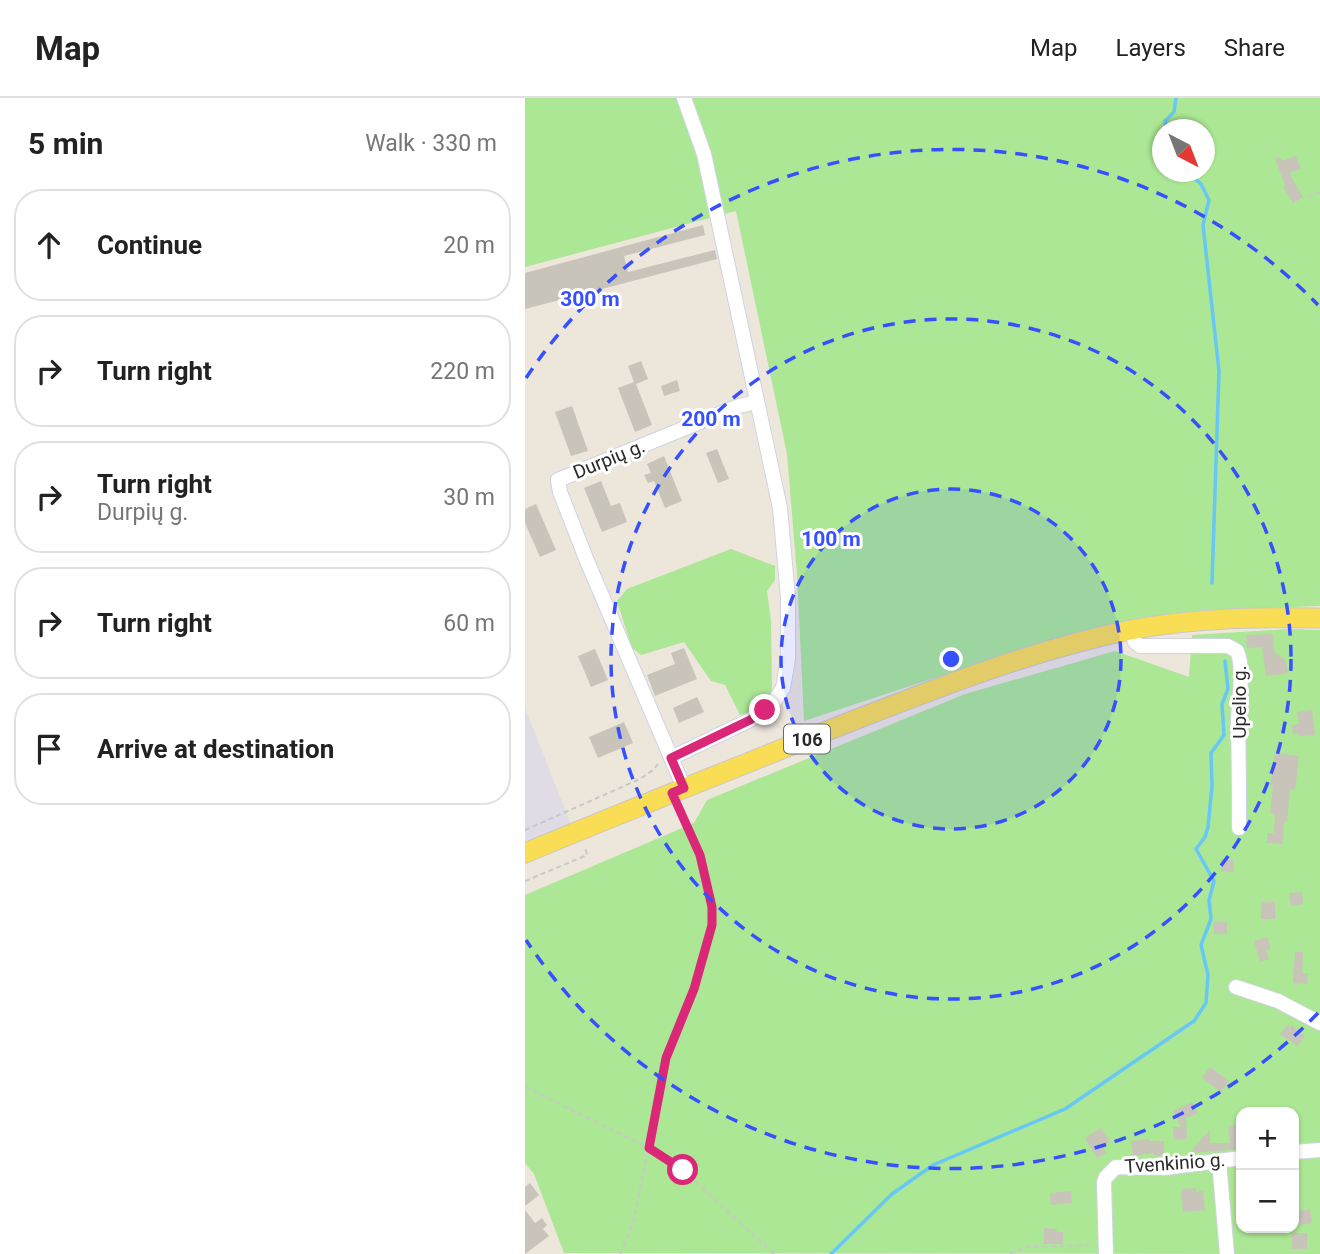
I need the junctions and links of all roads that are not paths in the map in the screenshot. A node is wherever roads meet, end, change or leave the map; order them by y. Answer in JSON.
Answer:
{"nodes":[{"id":1,"x":684,"y":98,"type":"edge"},
{"id":2,"x":757,"y":402,"type":"junction"},
{"id":3,"x":1320,"y":618,"type":"edge"},
{"id":4,"x":1131,"y":630,"type":"junction"},
{"id":5,"x":670,"y":754,"type":"junction"},
{"id":6,"x":678,"y":790,"type":"junction"},
{"id":7,"x":1239,"y":828,"type":"dead end"},
{"id":8,"x":525,"y":853,"type":"edge"},
{"id":9,"x":1236,"y":987,"type":"dead end"},
{"id":10,"x":1320,"y":1023,"type":"edge"},
{"id":11,"x":1320,"y":1150,"type":"edge"},
{"id":12,"x":1299,"y":1152,"type":"edge"},
{"id":13,"x":1236,"y":1159,"type":"edge"},
{"id":14,"x":1219,"y":1161,"type":"junction"},
{"id":15,"x":1106,"y":1249,"type":"edge"},
{"id":16,"x":1227,"y":1254,"type":"edge"}],
"edges":[{"from":1,"to":2,"type":"street"},
{"from":2,"to":5,"type":"street"},
{"from":2,"to":5,"type":"street","name":"Durpių g."},
{"from":3,"to":4,"type":"main road","number":"106"},
{"from":4,"to":6,"type":"main road","number":"106"},
{"from":4,"to":7,"type":"street","name":"Upelio g."},
{"from":5,"to":6,"type":"street","name":"Durpių g."},
{"from":6,"to":8,"type":"main road","number":"106"},
{"from":9,"to":10,"type":"street"},
{"from":11,"to":12,"type":"street"},
{"from":13,"to":14,"type":"street","name":"Tvenkinio g."},
{"from":14,"to":15,"type":"street","name":"Tvenkinio g."},
{"from":14,"to":16,"type":"street"}]}
